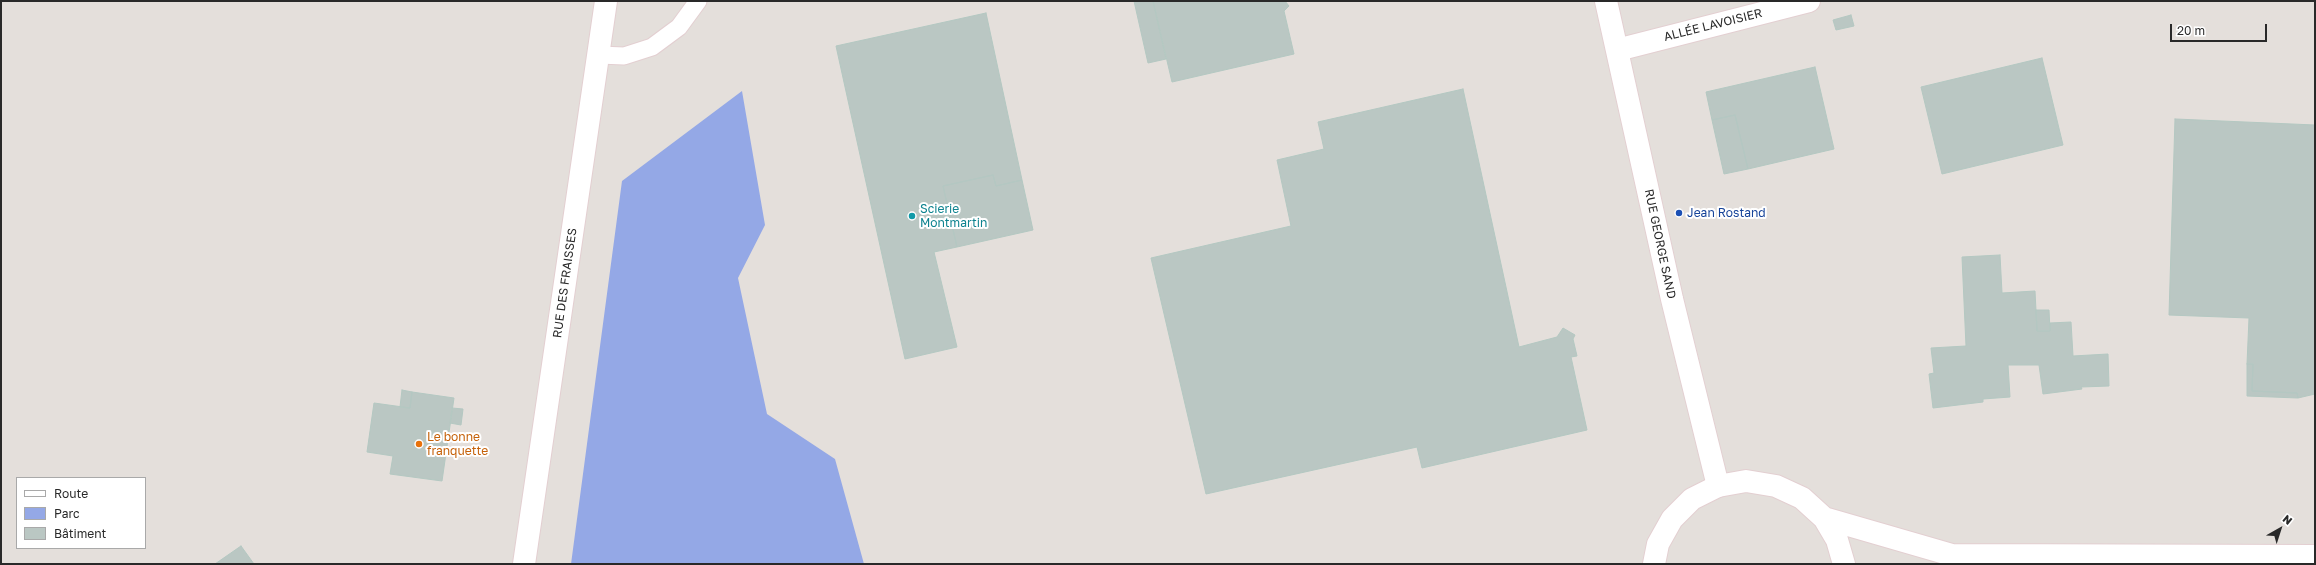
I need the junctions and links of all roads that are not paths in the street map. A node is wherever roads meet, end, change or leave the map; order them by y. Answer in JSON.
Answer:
{"nodes":[{"id":1,"x":606,"y":1,"type":"edge"},
{"id":2,"x":698,"y":1,"type":"edge"},
{"id":3,"x":1606,"y":1,"type":"edge"},
{"id":4,"x":1809,"y":1,"type":"edge"},
{"id":5,"x":1617,"y":50,"type":"junction"},
{"id":6,"x":598,"y":55,"type":"junction"},
{"id":7,"x":1718,"y":486,"type":"junction"},
{"id":8,"x":1824,"y":518,"type":"junction"},
{"id":9,"x":1656,"y":554,"type":"edge"},
{"id":10,"x":2315,"y":556,"type":"edge"},
{"id":11,"x":1943,"y":560,"type":"edge"},
{"id":12,"x":524,"y":564,"type":"edge"},
{"id":13,"x":1644,"y":564,"type":"edge"},
{"id":14,"x":1844,"y":564,"type":"edge"}],
"edges":[{"from":1,"to":6,"type":"street","name":"RUE DES FRAISSES"},
{"from":2,"to":6,"type":"lane"},
{"from":3,"to":5,"type":"street","name":"RUE GEORGE SAND"},
{"from":4,"to":5,"type":"street","name":"ALLÉE LAVOISIER"},
{"from":5,"to":7,"type":"street","name":"RUE GEORGE SAND"},
{"from":6,"to":12,"type":"street","name":"RUE DES FRAISSES"},
{"from":7,"to":8,"type":"street"},
{"from":7,"to":9,"type":"street"},
{"from":8,"to":11,"type":"street"},
{"from":8,"to":14,"type":"street"},
{"from":9,"to":13,"type":"street"},
{"from":10,"to":11,"type":"street"}]}
